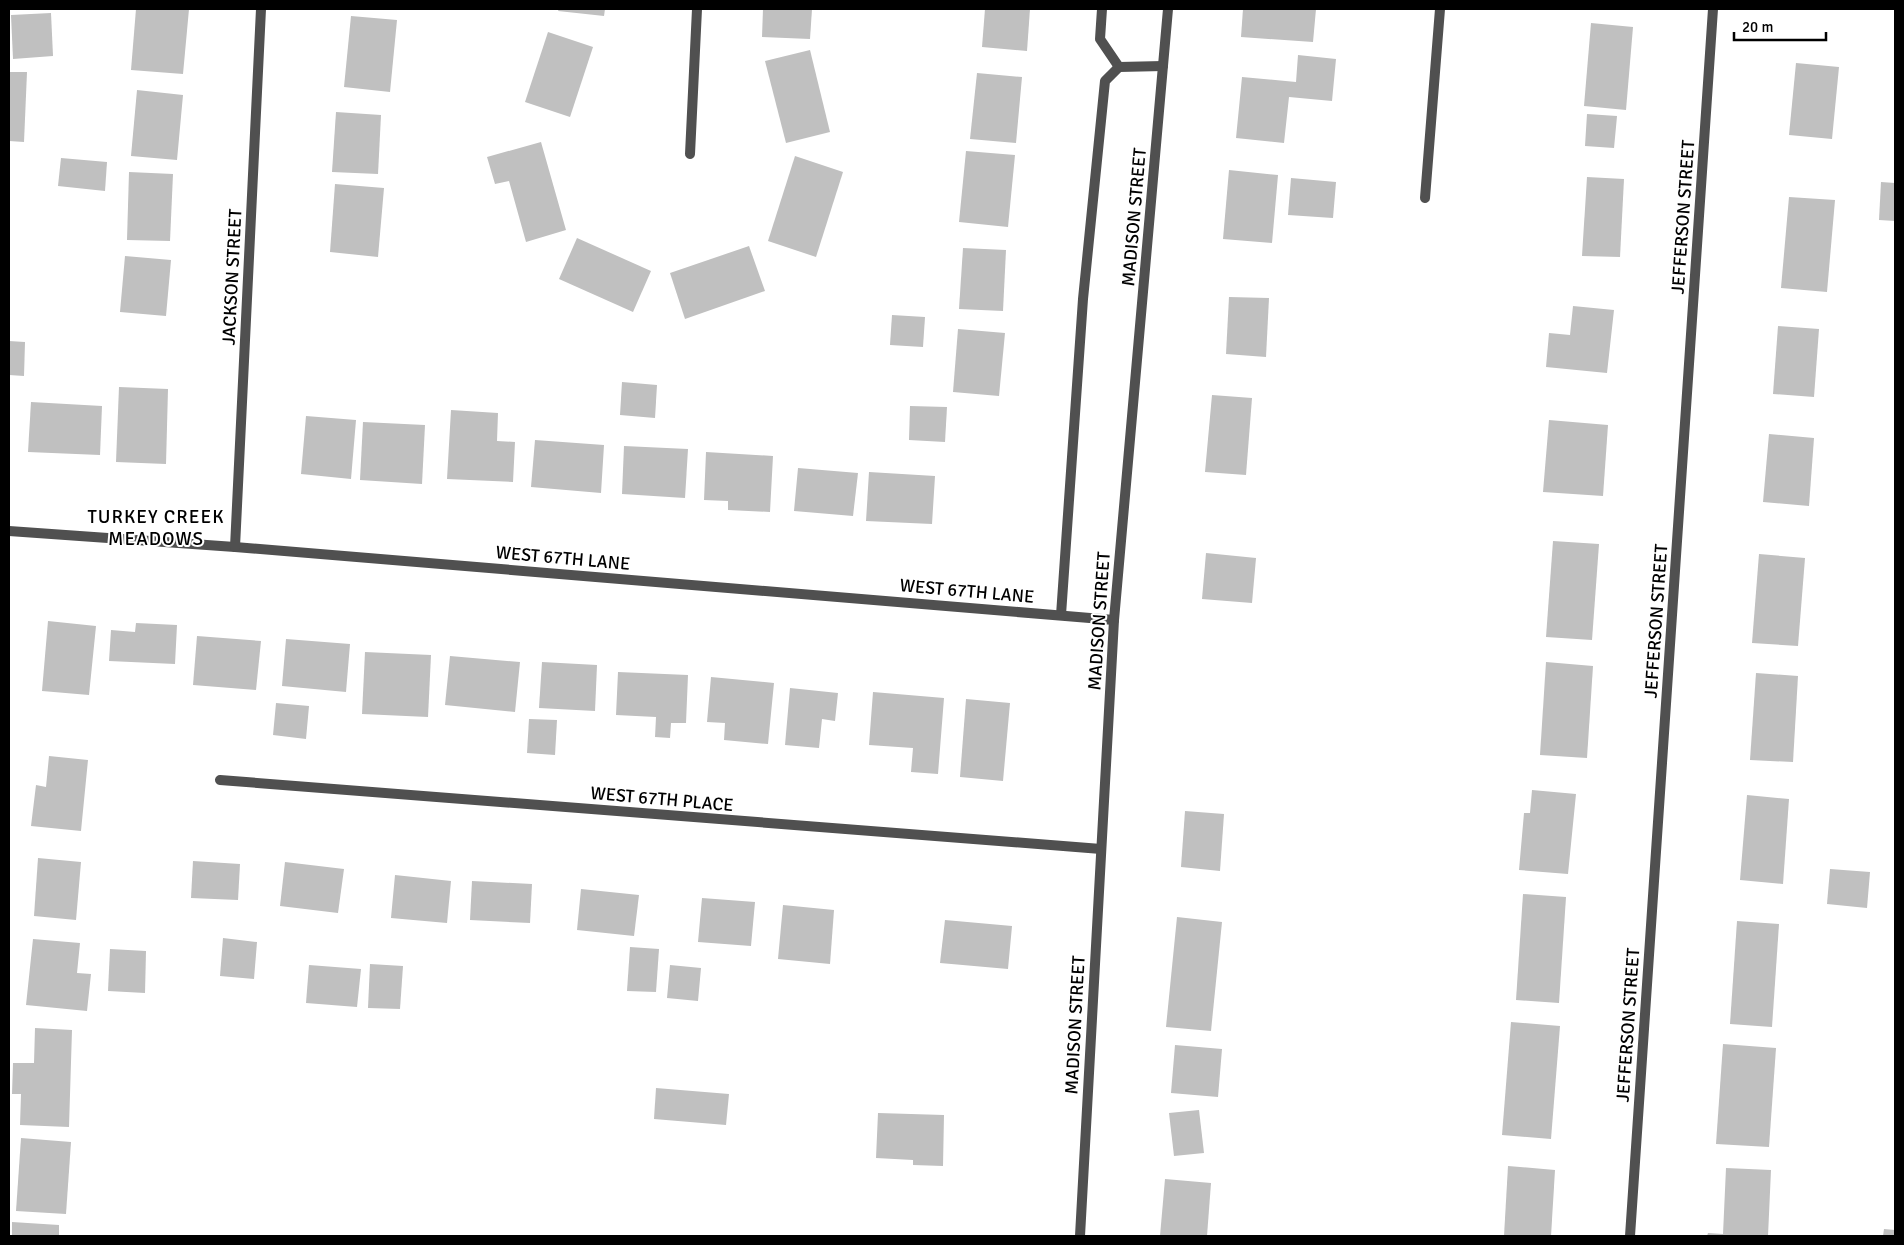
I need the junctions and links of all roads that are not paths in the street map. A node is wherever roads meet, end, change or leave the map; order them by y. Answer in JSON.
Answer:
{"nodes":[{"id":1,"x":261,"y":9,"type":"edge"},
{"id":2,"x":697,"y":9,"type":"edge"},
{"id":3,"x":1102,"y":9,"type":"edge"},
{"id":4,"x":1168,"y":9,"type":"edge"},
{"id":5,"x":1440,"y":9,"type":"edge"},
{"id":6,"x":1713,"y":9,"type":"edge"},
{"id":7,"x":1163,"y":66,"type":"junction"},
{"id":8,"x":1119,"y":67,"type":"junction"},
{"id":9,"x":690,"y":154,"type":"dead end"},
{"id":10,"x":1425,"y":198,"type":"dead end"},
{"id":11,"x":9,"y":531,"type":"edge"},
{"id":12,"x":235,"y":547,"type":"junction"},
{"id":13,"x":1061,"y":615,"type":"junction"},
{"id":14,"x":1114,"y":620,"type":"junction"},
{"id":15,"x":220,"y":780,"type":"dead end"},
{"id":16,"x":1101,"y":850,"type":"junction"},
{"id":17,"x":1080,"y":1236,"type":"edge"},
{"id":18,"x":1630,"y":1236,"type":"edge"}],
"edges":[{"from":1,"to":12,"type":"street","name":"JACKSON STREET"},
{"from":2,"to":9,"type":"street"},
{"from":3,"to":8,"type":"street"},
{"from":4,"to":7,"type":"street","name":"MADISON STREET"},
{"from":5,"to":10,"type":"street"},
{"from":6,"to":18,"type":"street","name":"JEFFERSON STREET"},
{"from":7,"to":8,"type":"street"},
{"from":7,"to":14,"type":"street","name":"MADISON STREET"},
{"from":8,"to":13,"type":"street"},
{"from":11,"to":12,"type":"street","name":"WEST 67TH LANE"},
{"from":12,"to":13,"type":"street","name":"WEST 67TH LANE"},
{"from":13,"to":14,"type":"street","name":"WEST 67TH LANE"},
{"from":14,"to":16,"type":"street","name":"MADISON STREET"},
{"from":15,"to":16,"type":"street","name":"WEST 67TH PLACE"},
{"from":16,"to":17,"type":"street","name":"MADISON STREET"}]}
